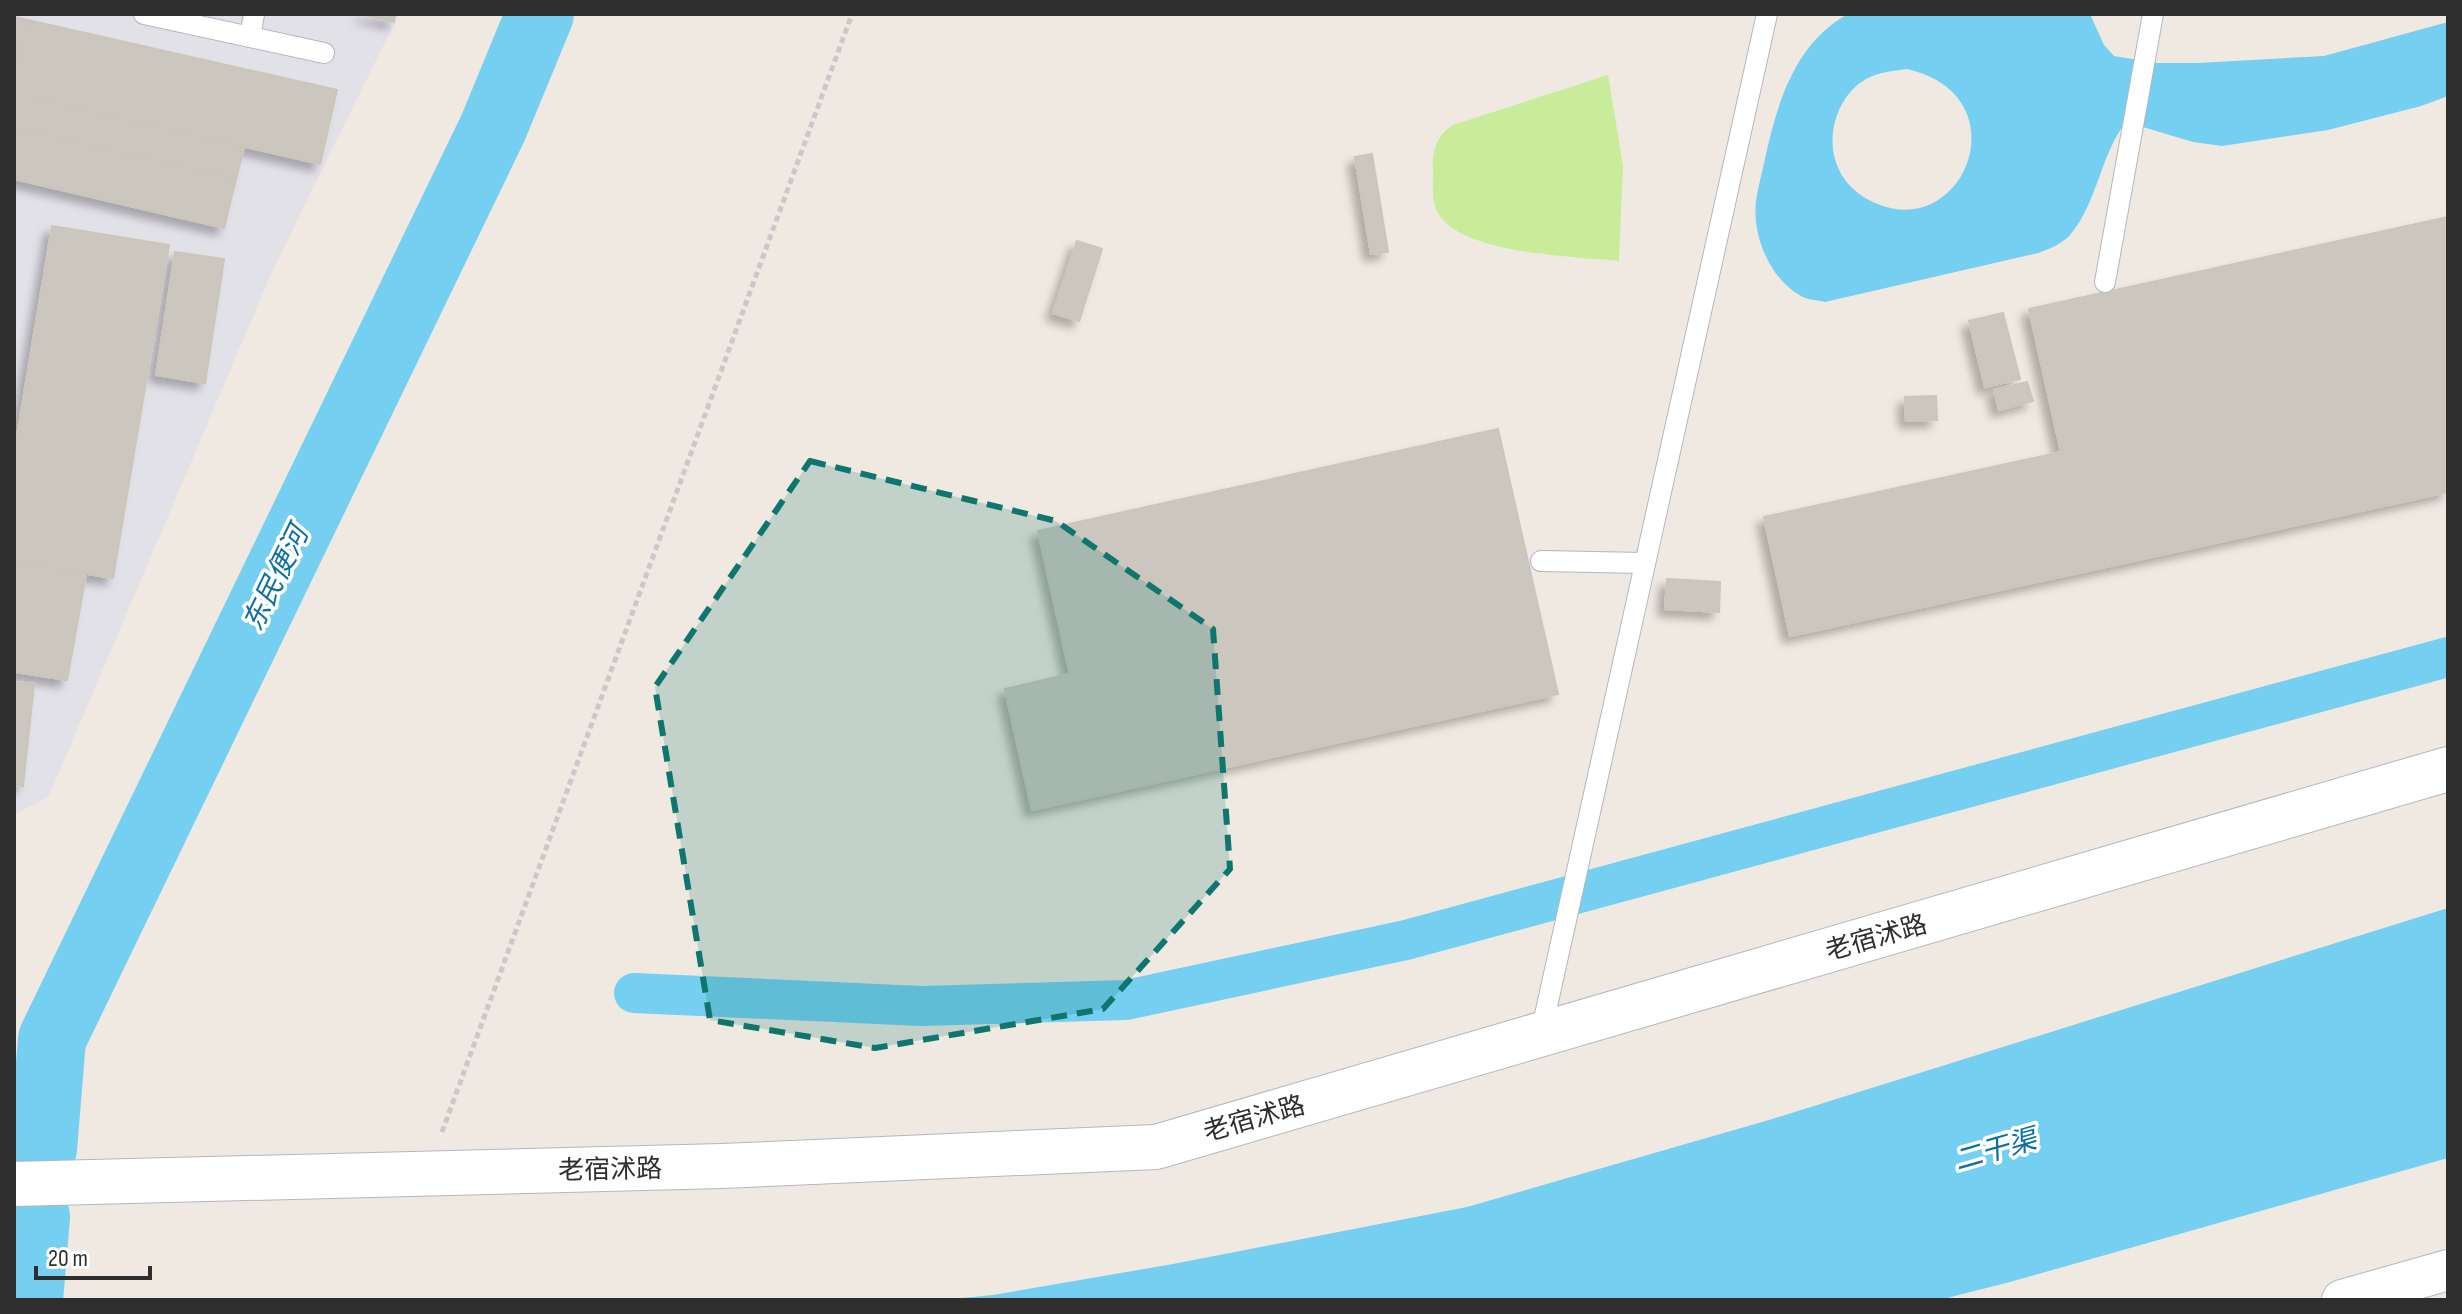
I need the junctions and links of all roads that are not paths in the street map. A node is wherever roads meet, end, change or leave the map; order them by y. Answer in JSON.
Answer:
{"nodes":[{"id":1,"x":144,"y":14,"type":"edge"},
{"id":2,"x":254,"y":14,"type":"edge"},
{"id":3,"x":1767,"y":14,"type":"edge"},
{"id":4,"x":2153,"y":14,"type":"edge"},
{"id":5,"x":250,"y":37,"type":"junction"},
{"id":6,"x":324,"y":53,"type":"dead end"},
{"id":7,"x":2105,"y":282,"type":"dead end"},
{"id":8,"x":1541,"y":561,"type":"dead end"},
{"id":9,"x":1645,"y":563,"type":"junction"},
{"id":10,"x":2448,"y":769,"type":"edge"},
{"id":11,"x":1541,"y":1034,"type":"junction"},
{"id":12,"x":14,"y":1184,"type":"edge"},
{"id":13,"x":2448,"y":1270,"type":"edge"},
{"id":14,"x":2342,"y":1300,"type":"edge"}],
"edges":[{"from":1,"to":5,"type":"lane"},
{"from":2,"to":5,"type":"lane"},
{"from":3,"to":9,"type":"lane"},
{"from":4,"to":7,"type":"lane"},
{"from":5,"to":6,"type":"lane"},
{"from":8,"to":9,"type":"lane"},
{"from":9,"to":11,"type":"lane"},
{"from":10,"to":11,"type":"main road","name":"老宿沭路"},
{"from":11,"to":12,"type":"main road","name":"老宿沭路"},
{"from":13,"to":14,"type":"street"}]}
